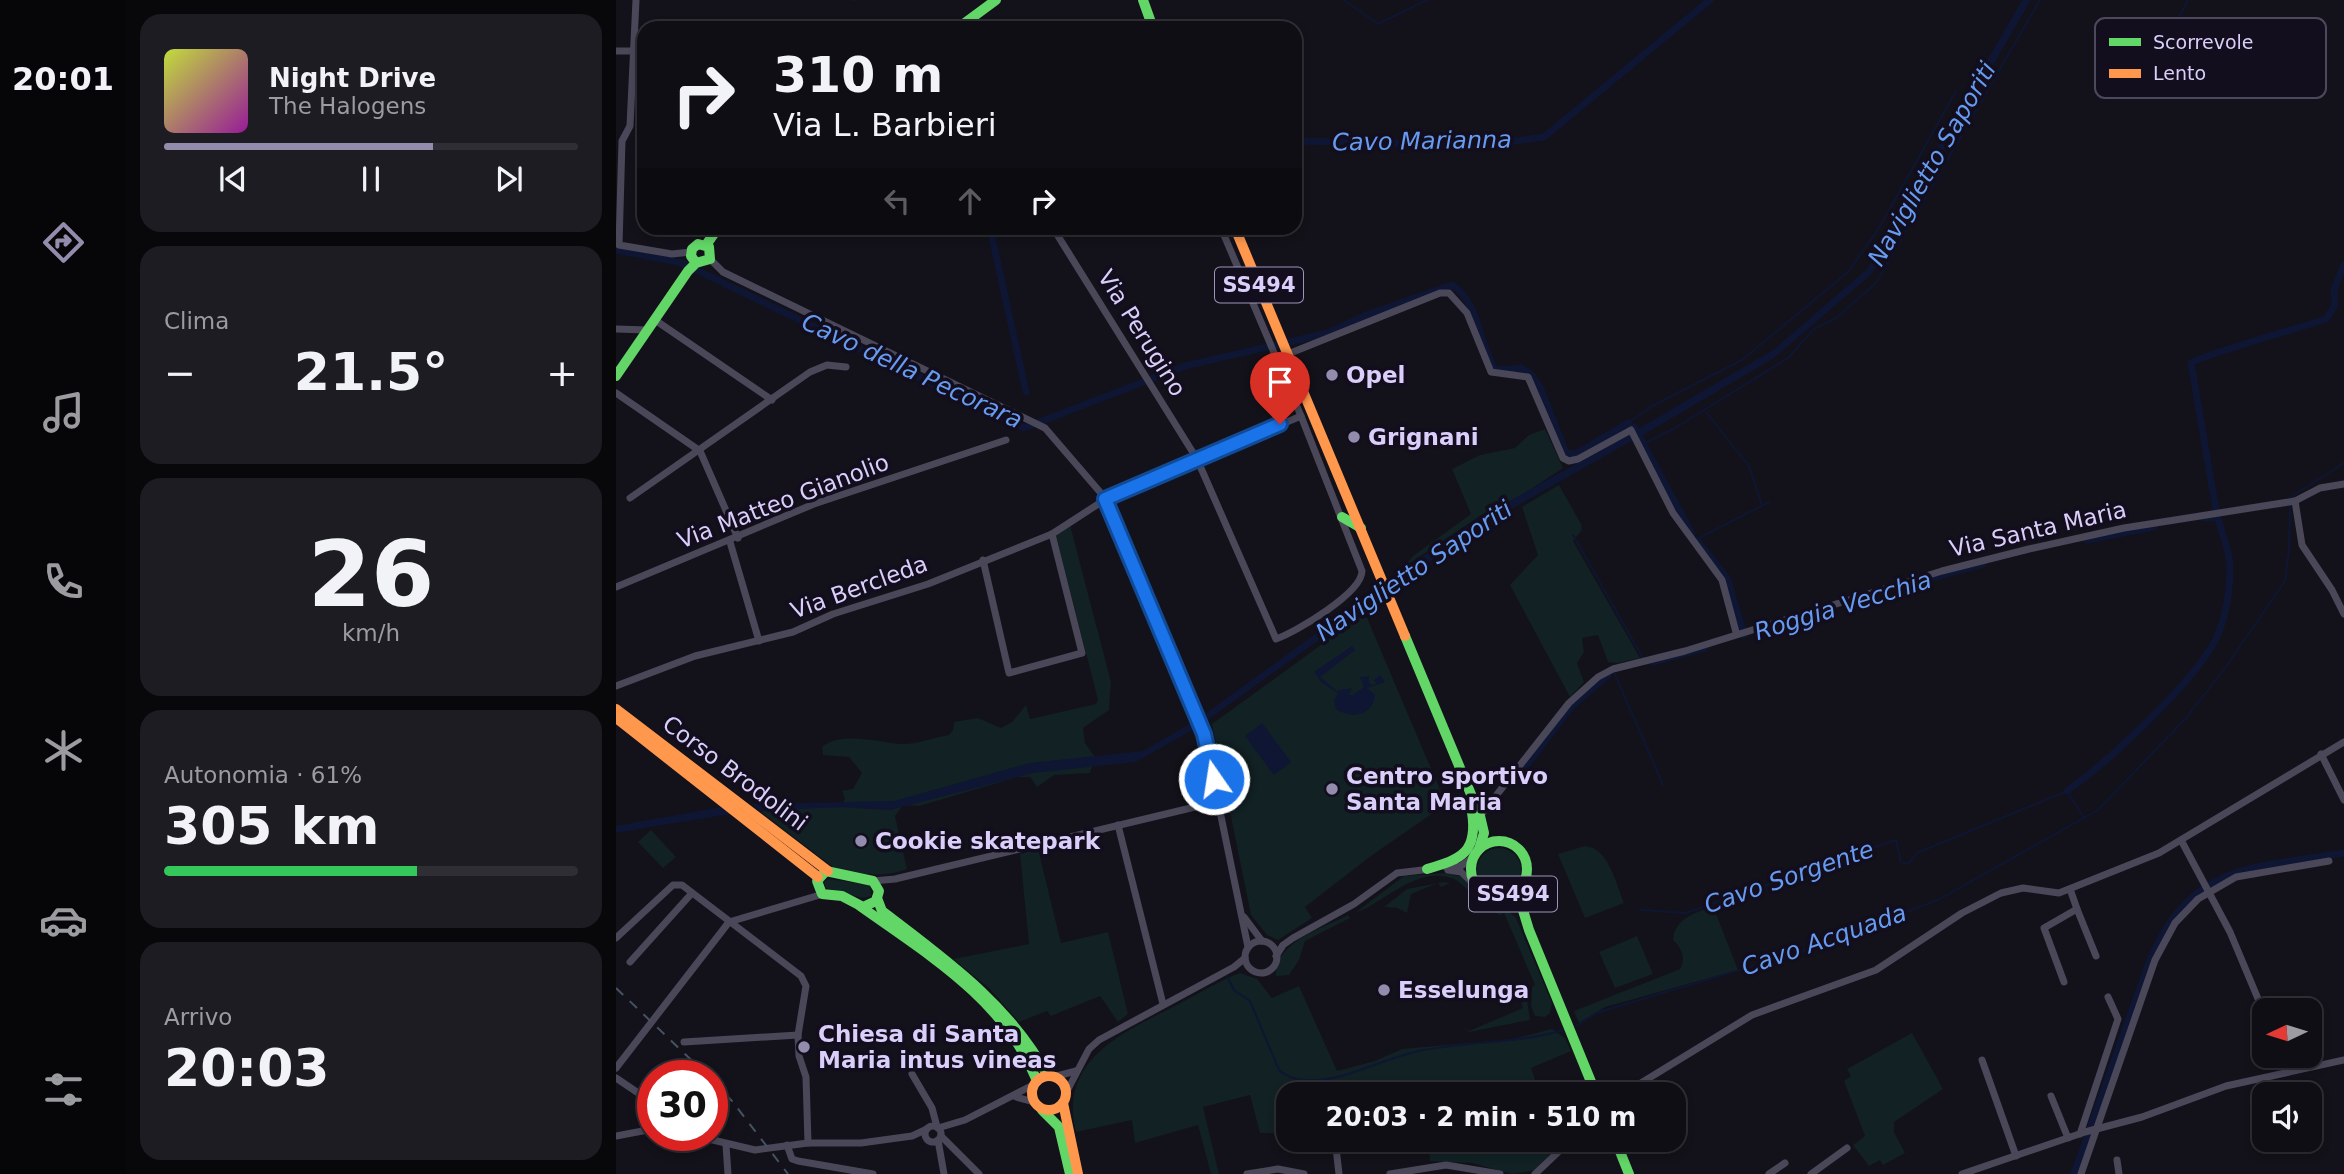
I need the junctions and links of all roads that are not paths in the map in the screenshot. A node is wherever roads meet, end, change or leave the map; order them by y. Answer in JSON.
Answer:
{"nodes":[{"id":1,"x":636,"y":0,"type":"edge"},
{"id":2,"x":996,"y":0,"type":"edge"},
{"id":3,"x":1142,"y":0,"type":"edge"},
{"id":4,"x":968,"y":21,"type":"edge"},
{"id":5,"x":1150,"y":21,"type":"edge"},
{"id":6,"x":1150,"y":21,"type":"edge"},
{"id":7,"x":616,"y":51,"type":"edge"},
{"id":8,"x":634,"y":52,"type":"junction"},
{"id":9,"x":637,"y":52,"type":"edge"},
{"id":10,"x":713,"y":235,"type":"edge"},
{"id":11,"x":1057,"y":235,"type":"edge"},
{"id":12,"x":1224,"y":235,"type":"edge"},
{"id":13,"x":1238,"y":235,"type":"edge"},
{"id":14,"x":617,"y":244,"type":"edge"},
{"id":15,"x":706,"y":245,"type":"junction"},
{"id":16,"x":710,"y":259,"type":"junction"},
{"id":17,"x":693,"y":262,"type":"junction"},
{"id":18,"x":655,"y":320,"type":"junction"},
{"id":19,"x":616,"y":329,"type":"edge"},
{"id":20,"x":648,"y":330,"type":"junction"},
{"id":21,"x":1286,"y":348,"type":"junction"},
{"id":22,"x":846,"y":367,"type":"dead end"},
{"id":23,"x":616,"y":376,"type":"edge"},
{"id":24,"x":616,"y":393,"type":"edge"},
{"id":25,"x":772,"y":400,"type":"junction"},
{"id":26,"x":1301,"y":416,"type":"junction"},
{"id":27,"x":1006,"y":440,"type":"dead end"},
{"id":28,"x":700,"y":451,"type":"junction"},
{"id":29,"x":1197,"y":458,"type":"junction"},
{"id":30,"x":2344,"y":484,"type":"edge"},
{"id":31,"x":630,"y":498,"type":"dead end"},
{"id":32,"x":1105,"y":499,"type":"junction"},
{"id":33,"x":2295,"y":501,"type":"junction"},
{"id":34,"x":1342,"y":517,"type":"junction"},
{"id":35,"x":1361,"y":528,"type":"junction"},
{"id":36,"x":1052,"y":534,"type":"junction"},
{"id":37,"x":734,"y":540,"type":"junction"},
{"id":38,"x":983,"y":560,"type":"junction"},
{"id":39,"x":616,"y":587,"type":"edge"},
{"id":40,"x":2344,"y":614,"type":"edge"},
{"id":41,"x":1741,"y":631,"type":"junction"},
{"id":42,"x":759,"y":641,"type":"junction"},
{"id":43,"x":616,"y":686,"type":"edge"},
{"id":44,"x":616,"y":709,"type":"edge"},
{"id":45,"x":616,"y":718,"type":"edge"},
{"id":46,"x":2344,"y":742,"type":"edge"},
{"id":47,"x":1454,"y":751,"type":"junction"},
{"id":48,"x":2321,"y":754,"type":"junction"},
{"id":49,"x":2344,"y":800,"type":"edge"},
{"id":50,"x":1220,"y":801,"type":"junction"},
{"id":51,"x":746,"y":811,"type":"junction"},
{"id":52,"x":1480,"y":816,"type":"junction"},
{"id":53,"x":1118,"y":825,"type":"junction"},
{"id":54,"x":2182,"y":840,"type":"junction"},
{"id":55,"x":1506,"y":842,"type":"junction"},
{"id":56,"x":1476,"y":853,"type":"junction"},
{"id":57,"x":2329,"y":861,"type":"dead end"},
{"id":58,"x":1430,"y":869,"type":"junction"},
{"id":59,"x":895,"y":879,"type":"junction"},
{"id":60,"x":873,"y":881,"type":"junction"},
{"id":61,"x":822,"y":883,"type":"junction"},
{"id":62,"x":1476,"y":886,"type":"junction"},
{"id":63,"x":1521,"y":887,"type":"junction"},
{"id":64,"x":2207,"y":887,"type":"junction"},
{"id":65,"x":2070,"y":889,"type":"junction"},
{"id":66,"x":692,"y":893,"type":"junction"},
{"id":67,"x":878,"y":896,"type":"junction"},
{"id":68,"x":1500,"y":898,"type":"junction"},
{"id":69,"x":860,"y":906,"type":"junction"},
{"id":70,"x":2077,"y":909,"type":"junction"},
{"id":71,"x":1242,"y":913,"type":"junction"},
{"id":72,"x":729,"y":922,"type":"junction"},
{"id":73,"x":1529,"y":930,"type":"junction"},
{"id":74,"x":616,"y":938,"type":"edge"},
{"id":75,"x":1293,"y":938,"type":"junction"},
{"id":76,"x":1264,"y":941,"type":"junction"},
{"id":77,"x":1248,"y":947,"type":"junction"},
{"id":78,"x":1276,"y":956,"type":"junction"},
{"id":79,"x":2096,"y":956,"type":"dead end"},
{"id":80,"x":630,"y":962,"type":"dead end"},
{"id":81,"x":1247,"y":962,"type":"junction"},
{"id":82,"x":2064,"y":982,"type":"dead end"},
{"id":83,"x":2108,"y":997,"type":"dead end"},
{"id":84,"x":2259,"y":998,"type":"edge"},
{"id":85,"x":1163,"y":1004,"type":"junction"},
{"id":86,"x":1571,"y":1027,"type":"junction"},
{"id":87,"x":797,"y":1035,"type":"junction"},
{"id":88,"x":684,"y":1042,"type":"dead end"},
{"id":89,"x":1982,"y":1060,"type":"dead end"},
{"id":90,"x":2344,"y":1060,"type":"edge"},
{"id":91,"x":616,"y":1068,"type":"edge"},
{"id":92,"x":2287,"y":1068,"type":"edge"},
{"id":93,"x":1077,"y":1071,"type":"junction"},
{"id":94,"x":2288,"y":1072,"type":"junction"},
{"id":95,"x":912,"y":1073,"type":"dead end"},
{"id":96,"x":1051,"y":1077,"type":"junction"},
{"id":97,"x":616,"y":1078,"type":"edge"},
{"id":98,"x":1592,"y":1082,"type":"edge"},
{"id":99,"x":1598,"y":1082,"type":"edge"},
{"id":100,"x":1643,"y":1082,"type":"edge"},
{"id":101,"x":1035,"y":1083,"type":"junction"},
{"id":102,"x":637,"y":1092,"type":"edge"},
{"id":103,"x":2051,"y":1096,"type":"dead end"},
{"id":104,"x":1011,"y":1097,"type":"junction"},
{"id":105,"x":1064,"y":1098,"type":"junction"},
{"id":106,"x":1037,"y":1105,"type":"junction"},
{"id":107,"x":2095,"y":1130,"type":"junction"},
{"id":108,"x":637,"y":1132,"type":"edge"},
{"id":109,"x":2082,"y":1133,"type":"junction"},
{"id":110,"x":935,"y":1134,"type":"junction"},
{"id":111,"x":616,"y":1136,"type":"edge"},
{"id":112,"x":2068,"y":1138,"type":"junction"},
{"id":113,"x":808,"y":1143,"type":"junction"},
{"id":114,"x":728,"y":1145,"type":"edge"},
{"id":115,"x":787,"y":1145,"type":"junction"},
{"id":116,"x":1847,"y":1148,"type":"dead end"},
{"id":117,"x":726,"y":1151,"type":"edge"},
{"id":118,"x":1336,"y":1152,"type":"edge"},
{"id":119,"x":1558,"y":1152,"type":"edge"},
{"id":120,"x":1613,"y":1152,"type":"edge"},
{"id":121,"x":1620,"y":1152,"type":"edge"},
{"id":122,"x":1628,"y":1152,"type":"edge"},
{"id":123,"x":956,"y":1153,"type":"junction"},
{"id":124,"x":2017,"y":1156,"type":"junction"},
{"id":125,"x":2117,"y":1160,"type":"dead end"},
{"id":126,"x":1785,"y":1163,"type":"dead end"},
{"id":127,"x":943,"y":1165,"type":"junction"},
{"id":128,"x":1277,"y":1172,"type":"edge"},
{"id":129,"x":728,"y":1174,"type":"edge"},
{"id":130,"x":873,"y":1174,"type":"edge"},
{"id":131,"x":944,"y":1174,"type":"edge"},
{"id":132,"x":979,"y":1174,"type":"edge"},
{"id":133,"x":1070,"y":1174,"type":"edge"},
{"id":134,"x":1078,"y":1174,"type":"edge"},
{"id":135,"x":1247,"y":1174,"type":"edge"},
{"id":136,"x":1304,"y":1174,"type":"edge"},
{"id":137,"x":1339,"y":1174,"type":"edge"},
{"id":138,"x":1390,"y":1174,"type":"edge"},
{"id":139,"x":1500,"y":1174,"type":"edge"},
{"id":140,"x":1535,"y":1174,"type":"edge"},
{"id":141,"x":1621,"y":1174,"type":"edge"},
{"id":142,"x":1629,"y":1174,"type":"edge"},
{"id":143,"x":1637,"y":1174,"type":"edge"},
{"id":144,"x":1769,"y":1174,"type":"edge"},
{"id":145,"x":1811,"y":1174,"type":"edge"},
{"id":146,"x":1962,"y":1174,"type":"edge"},
{"id":147,"x":2081,"y":1174,"type":"edge"},
{"id":148,"x":2119,"y":1174,"type":"edge"}],
"edges":[{"from":1,"to":8,"type":"street"},
{"from":2,"to":4,"type":"main road"},
{"from":3,"to":5,"type":"main road"},
{"from":3,"to":6,"type":"main road"},
{"from":7,"to":8,"type":"street"},
{"from":8,"to":9,"type":"street"},
{"from":8,"to":14,"type":"street"},
{"from":10,"to":15,"type":"main road"},
{"from":11,"to":29,"type":"street","name":"Via Perugino"},
{"from":12,"to":26,"type":"street"},
{"from":13,"to":21,"type":"main road","number":"SS494"},
{"from":14,"to":17,"type":"street"},
{"from":15,"to":16,"type":"main road"},
{"from":15,"to":17,"type":"main road"},
{"from":16,"to":17,"type":"main road"},
{"from":16,"to":32,"type":"street"},
{"from":17,"to":18,"type":"main road"},
{"from":18,"to":20,"type":"main road"},
{"from":18,"to":25,"type":"street"},
{"from":19,"to":20,"type":"street"},
{"from":20,"to":23,"type":"main road"},
{"from":21,"to":35,"type":"main road","number":"SS494"},
{"from":21,"to":41,"type":"street"},
{"from":22,"to":25,"type":"street"},
{"from":24,"to":28,"type":"street"},
{"from":25,"to":28,"type":"street"},
{"from":26,"to":29,"type":"street","name":"Via Bercleda"},
{"from":26,"to":34,"type":"street"},
{"from":27,"to":37,"type":"street","name":"Via Matteo Gianolio"},
{"from":28,"to":31,"type":"street"},
{"from":28,"to":37,"type":"street"},
{"from":29,"to":32,"type":"street","name":"Via Bercleda"},
{"from":29,"to":34,"type":"street","name":"Via Perugino"},
{"from":30,"to":33,"type":"street","name":"Via Santa Maria"},
{"from":32,"to":36,"type":"street","name":"Via Bercleda"},
{"from":32,"to":50,"type":"street"},
{"from":33,"to":40,"type":"street"},
{"from":33,"to":41,"type":"street","name":"Via Santa Maria"},
{"from":34,"to":35,"type":"main road"},
{"from":35,"to":47,"type":"main road","number":"SS494"},
{"from":36,"to":38,"type":"street","name":"Via Bercleda"},
{"from":36,"to":38,"type":"street"},
{"from":37,"to":39,"type":"street","name":"Via Matteo Gianolio"},
{"from":37,"to":42,"type":"street"},
{"from":38,"to":42,"type":"street","name":"Via Bercleda"},
{"from":41,"to":52,"type":"street","name":"Via Santa Maria"},
{"from":42,"to":43,"type":"street","name":"Via Bercleda"},
{"from":44,"to":51,"type":"main road","name":"Corso Brodolini"},
{"from":45,"to":51,"type":"main road","name":"Corso Brodolini"},
{"from":46,"to":48,"type":"street"},
{"from":47,"to":52,"type":"main road","number":"SS494"},
{"from":47,"to":58,"type":"main road"},
{"from":48,"to":49,"type":"street"},
{"from":48,"to":54,"type":"street"},
{"from":50,"to":53,"type":"street"},
{"from":50,"to":71,"type":"street"},
{"from":51,"to":61,"type":"main road","name":"Corso Brodolini"},
{"from":52,"to":55,"type":"main road","number":"SS494"},
{"from":52,"to":56,"type":"main road","number":"SS494"},
{"from":53,"to":59,"type":"street"},
{"from":53,"to":85,"type":"street"},
{"from":54,"to":64,"type":"street"},
{"from":54,"to":65,"type":"street"},
{"from":55,"to":56,"type":"main road","number":"SS494"},
{"from":55,"to":63,"type":"main road","number":"SS494"},
{"from":56,"to":58,"type":"street"},
{"from":56,"to":62,"type":"main road","number":"SS494"},
{"from":57,"to":64,"type":"street"},
{"from":58,"to":62,"type":"street"},
{"from":58,"to":75,"type":"street"},
{"from":59,"to":60,"type":"street"},
{"from":59,"to":67,"type":"street"},
{"from":60,"to":61,"type":"main road","name":"Corso Brodolini"},
{"from":60,"to":67,"type":"main road"},
{"from":61,"to":69,"type":"main road","name":"Corso Brodolini"},
{"from":61,"to":72,"type":"street"},
{"from":62,"to":68,"type":"main road","number":"SS494"},
{"from":63,"to":68,"type":"main road","number":"SS494"},
{"from":63,"to":73,"type":"main road","number":"SS494"},
{"from":64,"to":84,"type":"street"},
{"from":64,"to":107,"type":"street"},
{"from":65,"to":70,"type":"street"},
{"from":65,"to":100,"type":"street"},
{"from":66,"to":72,"type":"street"},
{"from":66,"to":74,"type":"street"},
{"from":66,"to":80,"type":"street"},
{"from":67,"to":69,"type":"main road"},
{"from":67,"to":96,"type":"main road"},
{"from":68,"to":73,"type":"main road","number":"SS494"},
{"from":69,"to":101,"type":"main road","name":"Corso Brodolini"},
{"from":70,"to":79,"type":"street"},
{"from":70,"to":82,"type":"street"},
{"from":71,"to":76,"type":"street"},
{"from":71,"to":77,"type":"street"},
{"from":72,"to":87,"type":"street"},
{"from":72,"to":91,"type":"street"},
{"from":73,"to":86,"type":"main road","number":"SS494"},
{"from":75,"to":76,"type":"street"},
{"from":75,"to":78,"type":"street"},
{"from":76,"to":77,"type":"street"},
{"from":76,"to":78,"type":"street"},
{"from":77,"to":81,"type":"street"},
{"from":78,"to":81,"type":"street"},
{"from":81,"to":85,"type":"street"},
{"from":83,"to":109,"type":"street"},
{"from":85,"to":93,"type":"street"},
{"from":86,"to":98,"type":"main road","number":"SS494"},
{"from":86,"to":99,"type":"main road"},
{"from":87,"to":88,"type":"street"},
{"from":87,"to":113,"type":"street"},
{"from":89,"to":124,"type":"street"},
{"from":90,"to":94,"type":"street"},
{"from":92,"to":94,"type":"street"},
{"from":93,"to":96,"type":"street"},
{"from":93,"to":105,"type":"street"},
{"from":94,"to":107,"type":"street"},
{"from":95,"to":110,"type":"street"},
{"from":96,"to":101,"type":"main road"},
{"from":96,"to":105,"type":"main road"},
{"from":97,"to":102,"type":"street"},
{"from":101,"to":104,"type":"street"},
{"from":101,"to":106,"type":"main road","name":"Corso Brodolini"},
{"from":103,"to":112,"type":"street"},
{"from":104,"to":106,"type":"street"},
{"from":104,"to":110,"type":"street"},
{"from":105,"to":106,"type":"main road"},
{"from":105,"to":134,"type":"main road"},
{"from":106,"to":133,"type":"main road"},
{"from":107,"to":109,"type":"street"},
{"from":107,"to":147,"type":"street"},
{"from":108,"to":111,"type":"street"},
{"from":109,"to":112,"type":"street"},
{"from":110,"to":113,"type":"street"},
{"from":110,"to":123,"type":"street"},
{"from":110,"to":127,"type":"street"},
{"from":112,"to":124,"type":"street"},
{"from":113,"to":115,"type":"street"},
{"from":114,"to":115,"type":"street"},
{"from":115,"to":130,"type":"street"},
{"from":116,"to":145,"type":"street"},
{"from":117,"to":129,"type":"street"},
{"from":118,"to":137,"type":"street"},
{"from":119,"to":140,"type":"street"},
{"from":120,"to":141,"type":"main road"},
{"from":121,"to":142,"type":"main road"},
{"from":122,"to":143,"type":"main road"},
{"from":123,"to":127,"type":"street"},
{"from":123,"to":132,"type":"street"},
{"from":124,"to":146,"type":"street"},
{"from":125,"to":148,"type":"street"},
{"from":126,"to":144,"type":"street"},
{"from":127,"to":131,"type":"street"},
{"from":128,"to":135,"type":"street"},
{"from":128,"to":136,"type":"street"},
{"from":138,"to":139,"type":"street"}]}
